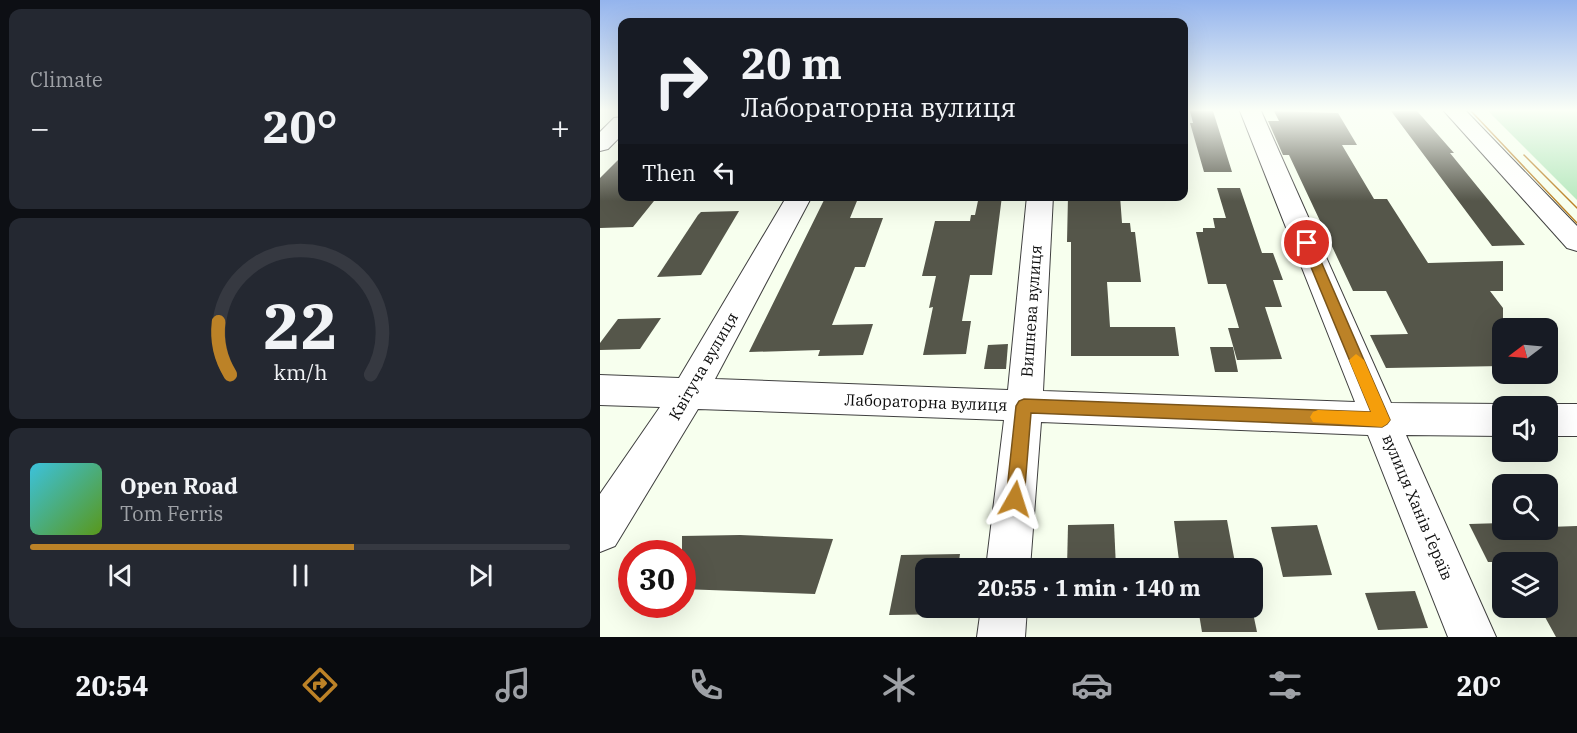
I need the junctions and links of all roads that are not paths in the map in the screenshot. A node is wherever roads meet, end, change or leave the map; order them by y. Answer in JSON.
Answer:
{"nodes":[{"id":1,"x":1263,"y":141,"type":"edge"},
{"id":2,"x":1482,"y":141,"type":"edge"},
{"id":3,"x":797,"y":201,"type":"edge"},
{"id":4,"x":1040,"y":201,"type":"edge"},
{"id":5,"x":1577,"y":242,"type":"edge"},
{"id":6,"x":600,"y":390,"type":"edge"},
{"id":7,"x":689,"y":393,"type":"junction"},
{"id":8,"x":1024,"y":406,"type":"junction"},
{"id":9,"x":1382,"y":420,"type":"junction"},
{"id":10,"x":1492,"y":420,"type":"edge"},
{"id":11,"x":1558,"y":420,"type":"edge"},
{"id":12,"x":1577,"y":420,"type":"edge"},
{"id":13,"x":600,"y":531,"type":"edge"},
{"id":14,"x":1009,"y":558,"type":"edge"},
{"id":15,"x":1003,"y":618,"type":"edge"},
{"id":16,"x":1001,"y":637,"type":"edge"},
{"id":17,"x":1472,"y":637,"type":"edge"}],
"edges":[{"from":1,"to":9,"type":"street","name":"вулиця Ханів Ґераїв"},
{"from":2,"to":5,"type":"street"},
{"from":3,"to":7,"type":"street","name":"Квітуча вулиця"},
{"from":4,"to":8,"type":"street","name":"Вишнева вулиця"},
{"from":6,"to":7,"type":"street","name":"Лабораторна вулиця"},
{"from":7,"to":8,"type":"street","name":"Лабораторна вулиця"},
{"from":7,"to":13,"type":"street","name":"Квітуча вулиця"},
{"from":8,"to":9,"type":"street","name":"Лабораторна вулиця"},
{"from":8,"to":14,"type":"street","name":"Вишнева вулиця"},
{"from":9,"to":10,"type":"street","name":"Лабораторна вулиця"},
{"from":9,"to":17,"type":"street","name":"вулиця Ханів Ґераїв"},
{"from":11,"to":12,"type":"street"},
{"from":15,"to":16,"type":"street"}]}
